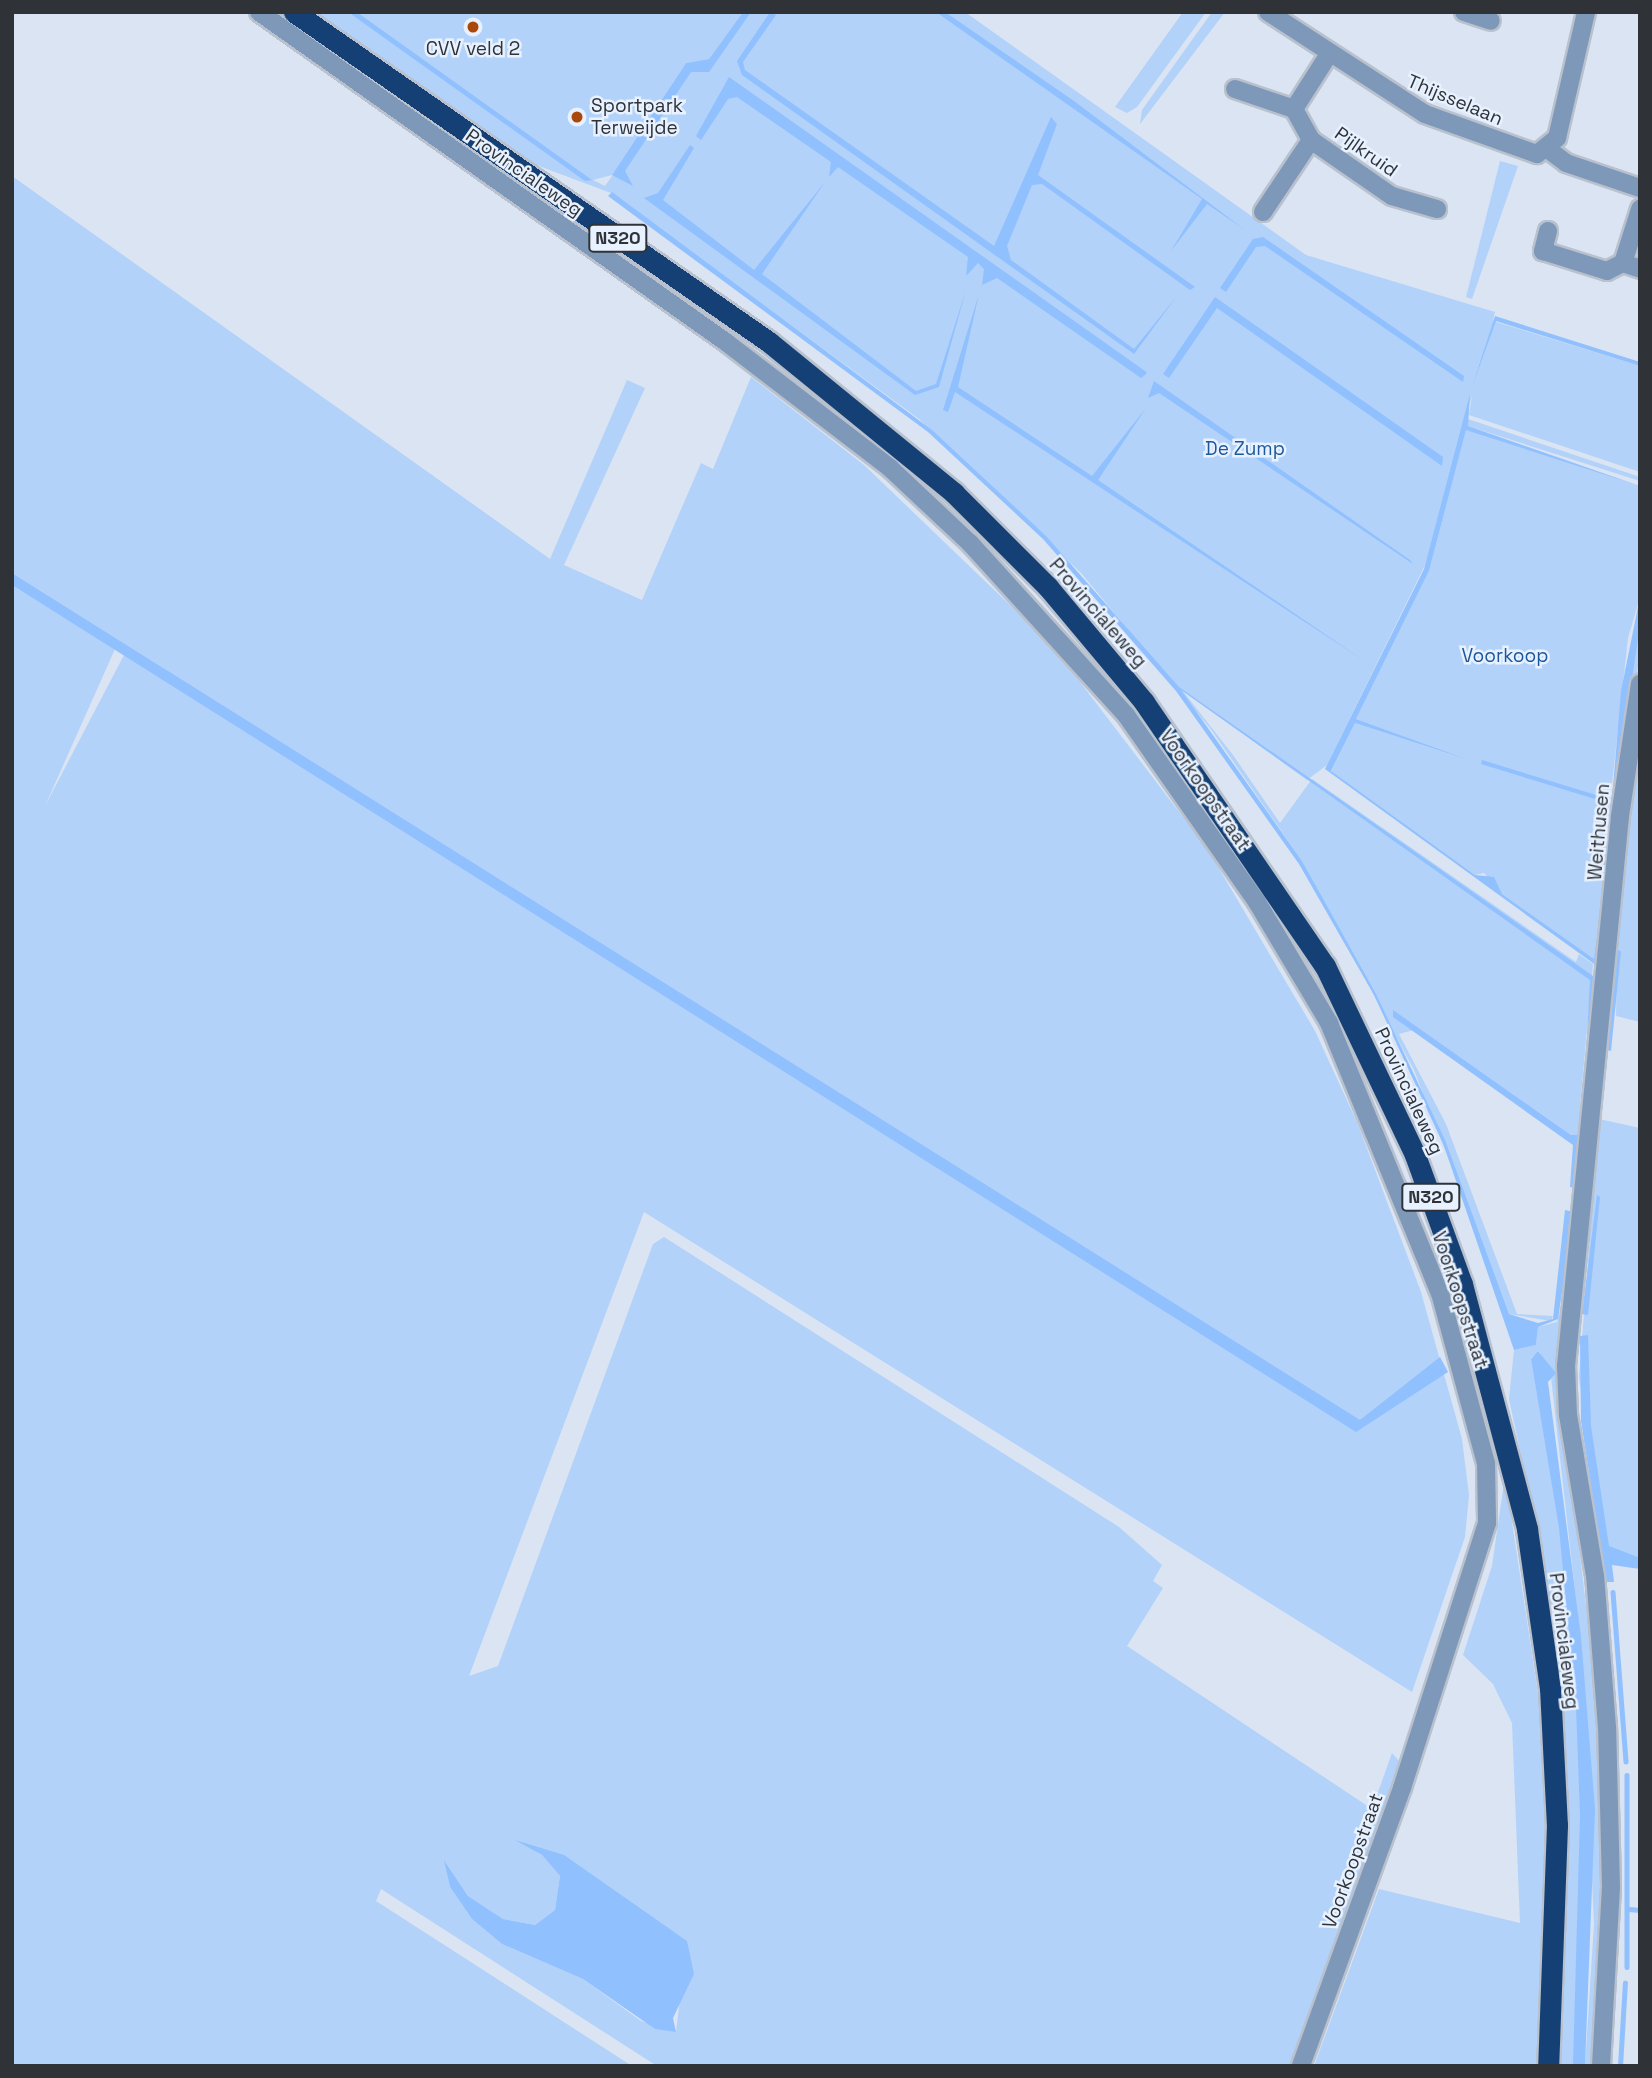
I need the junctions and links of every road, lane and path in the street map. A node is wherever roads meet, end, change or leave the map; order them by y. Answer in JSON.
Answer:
{"nodes":[{"id":1,"x":259,"y":12,"type":"edge"},
{"id":2,"x":294,"y":12,"type":"edge"},
{"id":3,"x":1268,"y":12,"type":"edge"},
{"id":4,"x":1464,"y":12,"type":"edge"},
{"id":5,"x":1586,"y":12,"type":"edge"},
{"id":6,"x":1491,"y":21,"type":"dead end"},
{"id":7,"x":1329,"y":54,"type":"junction"},
{"id":8,"x":1235,"y":89,"type":"dead end"},
{"id":9,"x":1294,"y":109,"type":"junction"},
{"id":10,"x":1311,"y":140,"type":"junction"},
{"id":11,"x":1549,"y":150,"type":"junction"},
{"id":12,"x":1640,"y":188,"type":"edge"},
{"id":13,"x":1437,"y":209,"type":"dead end"},
{"id":14,"x":1640,"y":209,"type":"edge"},
{"id":15,"x":1263,"y":212,"type":"dead end"},
{"id":16,"x":1548,"y":231,"type":"dead end"},
{"id":17,"x":1631,"y":266,"type":"edge"},
{"id":18,"x":926,"y":502,"type":"joint"},
{"id":19,"x":1640,"y":683,"type":"edge"},
{"id":20,"x":1301,"y":2066,"type":"edge"},
{"id":21,"x":1548,"y":2066,"type":"edge"},
{"id":22,"x":1601,"y":2066,"type":"edge"}],
"edges":[{"from":1,"to":18,"type":"street","name":"Provincialeweg"},
{"from":2,"to":21,"type":"highway","name":"Provincialeweg","number":"N320"},
{"from":3,"to":7,"type":"street","name":"Thijsselaan"},
{"from":4,"to":6,"type":"street"},
{"from":5,"to":11,"type":"street"},
{"from":7,"to":9,"type":"street"},
{"from":7,"to":11,"type":"street","name":"Thijsselaan"},
{"from":8,"to":9,"type":"street"},
{"from":9,"to":10,"type":"street","name":"Pijlkruid"},
{"from":10,"to":13,"type":"street","name":"Pijlkruid"},
{"from":10,"to":15,"type":"street","name":"Pijlkruid"},
{"from":11,"to":12,"type":"street","name":"Thijsselaan"},
{"from":14,"to":17,"type":"street"},
{"from":16,"to":17,"type":"street"},
{"from":18,"to":20,"type":"street","name":"Voorkoopstraat"},
{"from":19,"to":22,"type":"street","name":"Weithusen"}]}
